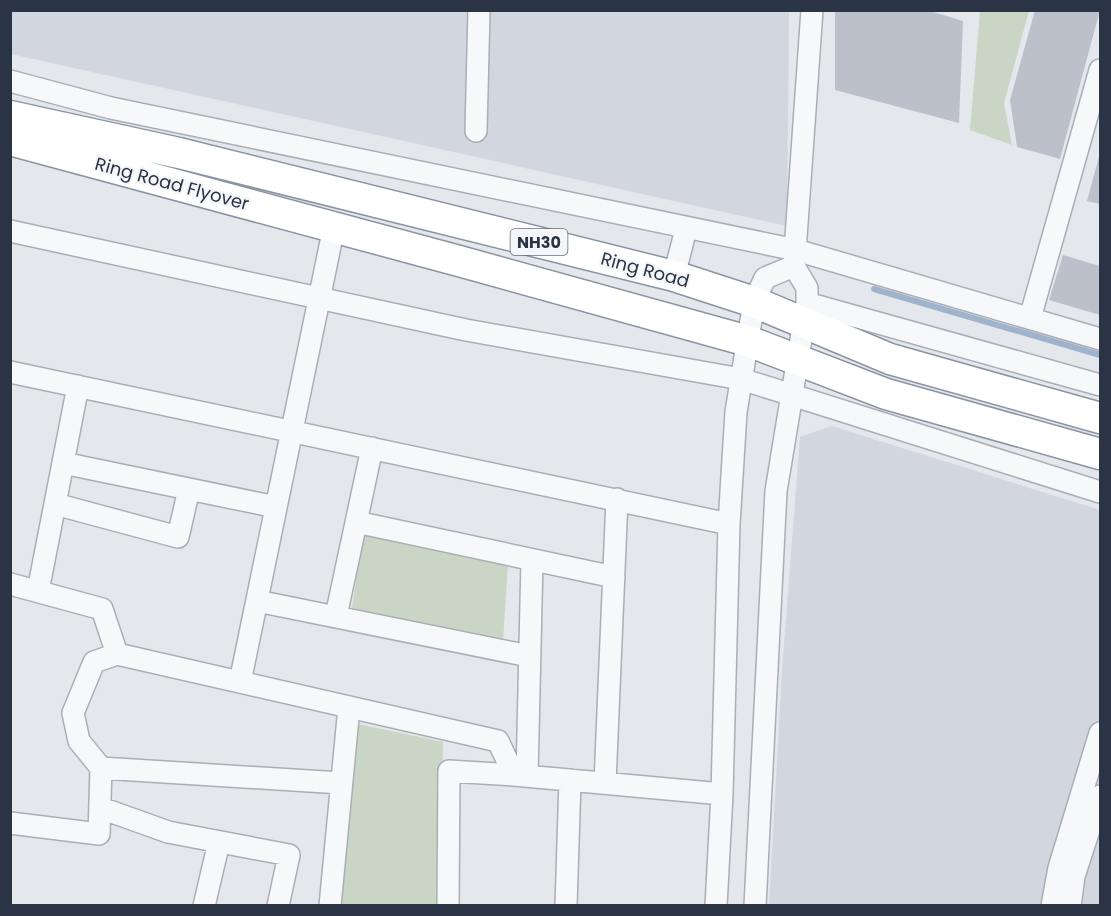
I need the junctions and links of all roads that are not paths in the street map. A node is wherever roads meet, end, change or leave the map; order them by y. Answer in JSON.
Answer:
{"nodes":[{"id":1,"x":479,"y":10,"type":"edge"},
{"id":2,"x":812,"y":10,"type":"edge"},
{"id":3,"x":1101,"y":70,"type":"edge"},
{"id":4,"x":10,"y":81,"type":"edge"},
{"id":5,"x":111,"y":108,"type":"junction"},
{"id":6,"x":10,"y":116,"type":"edge"},
{"id":7,"x":476,"y":131,"type":"dead end"},
{"id":8,"x":10,"y":140,"type":"edge"},
{"id":9,"x":179,"y":153,"type":"junction"},
{"id":10,"x":334,"y":227,"type":"junction"},
{"id":11,"x":686,"y":229,"type":"junction"},
{"id":12,"x":10,"y":231,"type":"edge"},
{"id":13,"x":795,"y":258,"type":"junction"},
{"id":14,"x":674,"y":276,"type":"junction"},
{"id":15,"x":319,"y":298,"type":"junction"},
{"id":16,"x":754,"y":302,"type":"junction"},
{"id":17,"x":806,"y":314,"type":"junction"},
{"id":18,"x":1030,"y":318,"type":"junction"},
{"id":19,"x":1101,"y":339,"type":"edge"},
{"id":20,"x":748,"y":341,"type":"junction"},
{"id":21,"x":798,"y":362,"type":"junction"},
{"id":22,"x":10,"y":372,"type":"edge"},
{"id":23,"x":741,"y":379,"type":"junction"},
{"id":24,"x":1101,"y":385,"type":"edge"},
{"id":25,"x":78,"y":386,"type":"junction"},
{"id":26,"x":792,"y":394,"type":"junction"},
{"id":27,"x":1101,"y":418,"type":"edge"},
{"id":28,"x":292,"y":431,"type":"junction"},
{"id":29,"x":372,"y":448,"type":"junction"},
{"id":30,"x":1101,"y":453,"type":"edge"},
{"id":31,"x":63,"y":463,"type":"junction"},
{"id":32,"x":189,"y":489,"type":"junction"},
{"id":33,"x":1101,"y":492,"type":"edge"},
{"id":34,"x":617,"y":499,"type":"junction"},
{"id":35,"x":55,"y":504,"type":"junction"},
{"id":36,"x":276,"y":507,"type":"junction"},
{"id":37,"x":356,"y":522,"type":"junction"},
{"id":38,"x":729,"y":524,"type":"junction"},
{"id":39,"x":532,"y":560,"type":"junction"},
{"id":40,"x":614,"y":578,"type":"junction"},
{"id":41,"x":10,"y":584,"type":"edge"},
{"id":42,"x":38,"y":591,"type":"junction"},
{"id":43,"x":257,"y":600,"type":"junction"},
{"id":44,"x":336,"y":616,"type":"junction"},
{"id":45,"x":117,"y":654,"type":"junction"},
{"id":46,"x":530,"y":656,"type":"junction"},
{"id":47,"x":240,"y":682,"type":"junction"},
{"id":48,"x":349,"y":707,"type":"junction"},
{"id":49,"x":1101,"y":733,"type":"edge"},
{"id":50,"x":100,"y":768,"type":"junction"},
{"id":51,"x":520,"y":776,"type":"junction"},
{"id":52,"x":570,"y":780,"type":"junction"},
{"id":53,"x":341,"y":783,"type":"junction"},
{"id":54,"x":605,"y":783,"type":"junction"},
{"id":55,"x":722,"y":794,"type":"junction"},
{"id":56,"x":1101,"y":795,"type":"edge"},
{"id":57,"x":101,"y":808,"type":"junction"},
{"id":58,"x":10,"y":823,"type":"edge"},
{"id":59,"x":219,"y":842,"type":"junction"},
{"id":60,"x":204,"y":906,"type":"edge"},
{"id":61,"x":278,"y":906,"type":"edge"},
{"id":62,"x":330,"y":906,"type":"edge"},
{"id":63,"x":448,"y":906,"type":"edge"},
{"id":64,"x":566,"y":906,"type":"edge"},
{"id":65,"x":716,"y":906,"type":"edge"},
{"id":66,"x":755,"y":906,"type":"edge"},
{"id":67,"x":1052,"y":906,"type":"edge"},
{"id":68,"x":1070,"y":906,"type":"edge"}],
"edges":[{"from":1,"to":7,"type":"street"},
{"from":2,"to":13,"type":"street"},
{"from":3,"to":18,"type":"street"},
{"from":4,"to":5,"type":"street"},
{"from":5,"to":9,"type":"street"},
{"from":5,"to":11,"type":"street"},
{"from":6,"to":9,"type":"highway","name":"Ring Road Flyover","number":"NH30"},
{"from":8,"to":10,"type":"highway","name":"Ring Road Flyover","number":"NH30"},
{"from":9,"to":14,"type":"highway","name":"Ring Road","number":"NH30"},
{"from":10,"to":15,"type":"street"},
{"from":10,"to":20,"type":"highway","number":"NH30"},
{"from":11,"to":13,"type":"street"},
{"from":11,"to":14,"type":"street"},
{"from":12,"to":15,"type":"street"},
{"from":13,"to":16,"type":"street"},
{"from":13,"to":17,"type":"street"},
{"from":13,"to":18,"type":"street"},
{"from":14,"to":16,"type":"highway","name":"Ring Road","number":"NH30"},
{"from":15,"to":23,"type":"street"},
{"from":15,"to":28,"type":"street"},
{"from":16,"to":17,"type":"highway","name":"Ring Road","number":"NH30"},
{"from":16,"to":20,"type":"street"},
{"from":17,"to":21,"type":"street"},
{"from":17,"to":24,"type":"street"},
{"from":17,"to":27,"type":"highway","name":"Ring Road","number":"NH30"},
{"from":18,"to":19,"type":"street"},
{"from":20,"to":21,"type":"highway","number":"NH30"},
{"from":20,"to":23,"type":"street"},
{"from":21,"to":26,"type":"street"},
{"from":21,"to":30,"type":"highway","number":"NH30"},
{"from":22,"to":25,"type":"street"},
{"from":23,"to":26,"type":"street"},
{"from":23,"to":38,"type":"street"},
{"from":25,"to":28,"type":"street"},
{"from":25,"to":31,"type":"street"},
{"from":26,"to":33,"type":"street"},
{"from":26,"to":66,"type":"street"},
{"from":28,"to":29,"type":"street"},
{"from":28,"to":36,"type":"street"},
{"from":29,"to":34,"type":"street"},
{"from":29,"to":37,"type":"street"},
{"from":31,"to":32,"type":"street"},
{"from":31,"to":35,"type":"street"},
{"from":32,"to":35,"type":"street"},
{"from":32,"to":36,"type":"street"},
{"from":34,"to":38,"type":"street"},
{"from":34,"to":40,"type":"street"},
{"from":35,"to":42,"type":"street"},
{"from":36,"to":43,"type":"street"},
{"from":37,"to":39,"type":"street"},
{"from":37,"to":44,"type":"street"},
{"from":38,"to":55,"type":"street"},
{"from":39,"to":40,"type":"street"},
{"from":39,"to":46,"type":"street"},
{"from":40,"to":54,"type":"street"},
{"from":41,"to":42,"type":"street"},
{"from":42,"to":45,"type":"street"},
{"from":43,"to":44,"type":"street"},
{"from":43,"to":47,"type":"street"},
{"from":44,"to":46,"type":"street"},
{"from":45,"to":47,"type":"street"},
{"from":45,"to":50,"type":"street"},
{"from":46,"to":51,"type":"street"},
{"from":47,"to":48,"type":"street"},
{"from":48,"to":51,"type":"street"},
{"from":48,"to":53,"type":"street"},
{"from":49,"to":67,"type":"street"},
{"from":50,"to":53,"type":"street"},
{"from":50,"to":57,"type":"street"},
{"from":51,"to":52,"type":"street"},
{"from":51,"to":63,"type":"street"},
{"from":52,"to":54,"type":"street"},
{"from":52,"to":64,"type":"street"},
{"from":53,"to":62,"type":"street"},
{"from":54,"to":55,"type":"street"},
{"from":55,"to":65,"type":"street"},
{"from":56,"to":68,"type":"street"},
{"from":57,"to":58,"type":"street"},
{"from":57,"to":59,"type":"street"},
{"from":59,"to":60,"type":"street"},
{"from":59,"to":61,"type":"street"}]}
